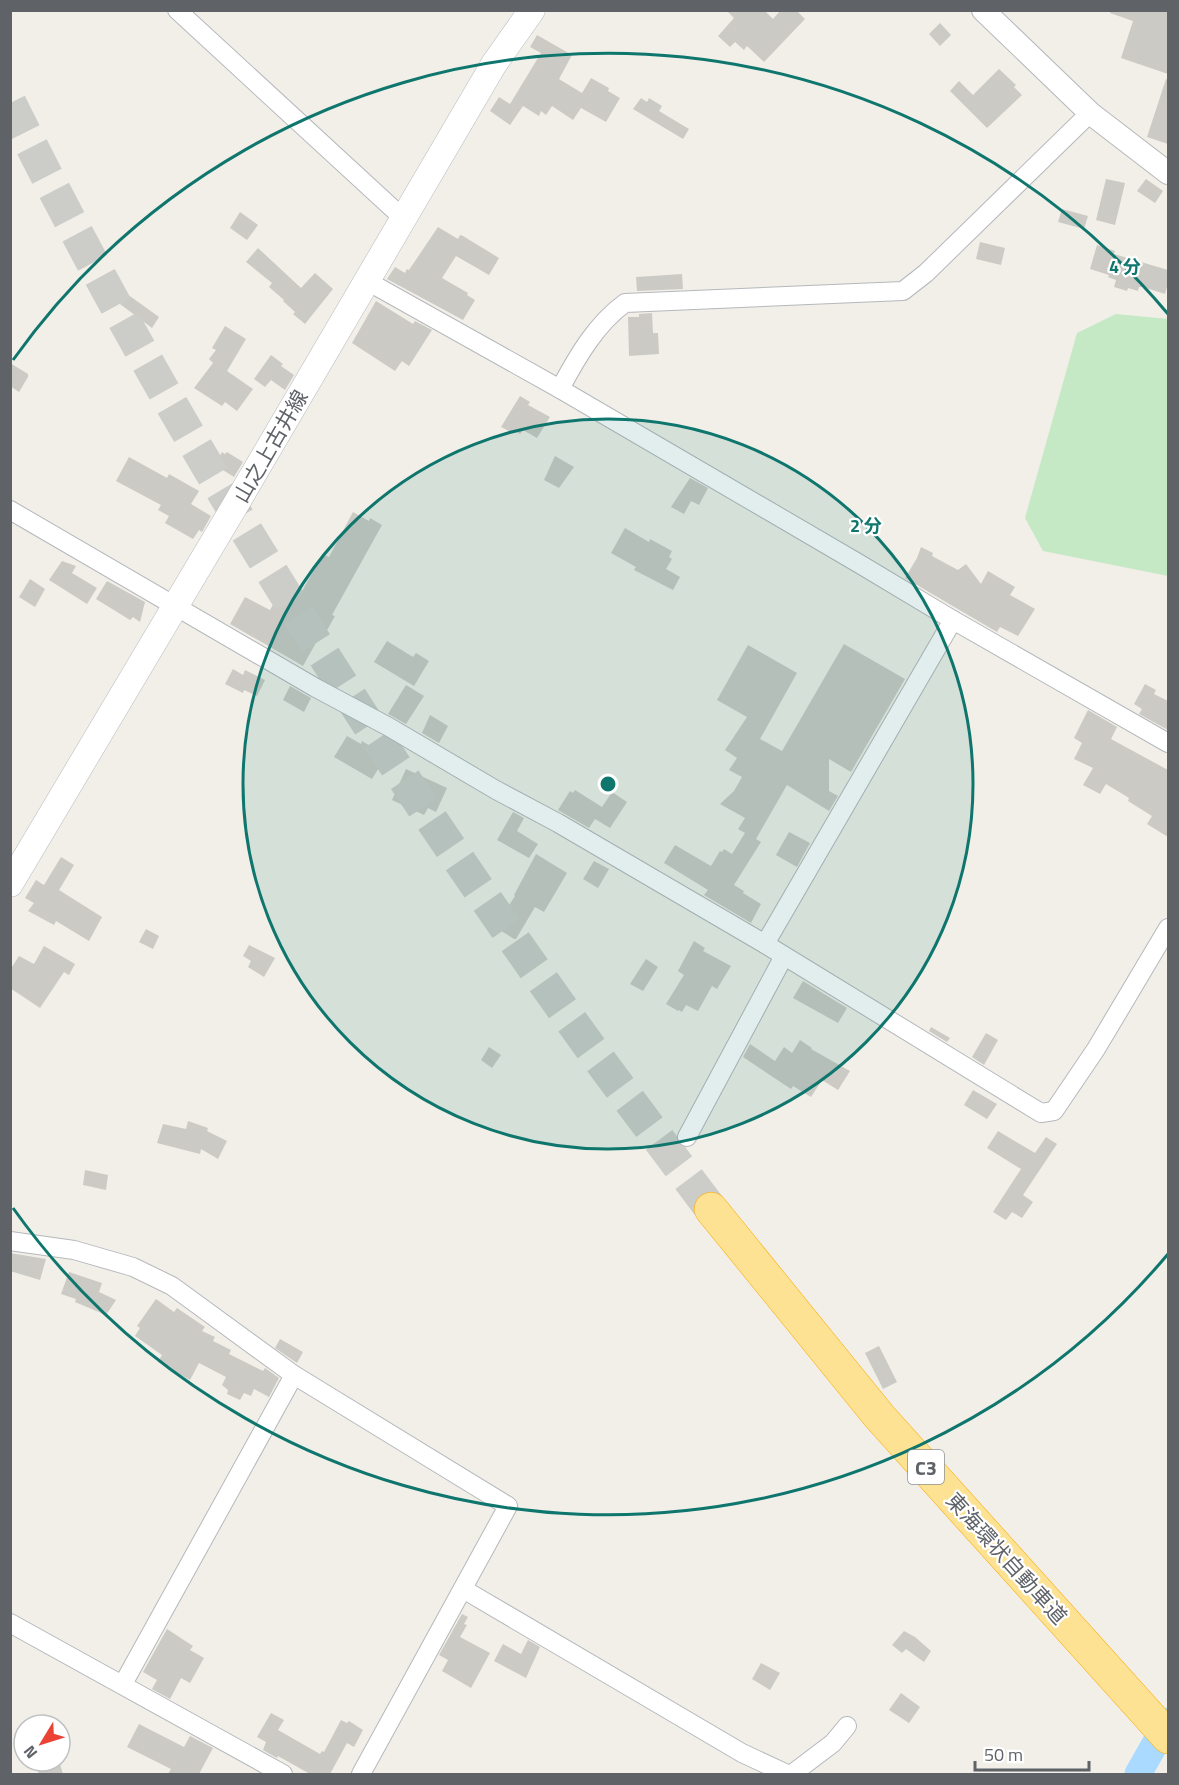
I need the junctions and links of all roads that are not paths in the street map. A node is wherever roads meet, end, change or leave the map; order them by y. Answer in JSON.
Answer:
{"nodes":[{"id":1,"x":177,"y":10,"type":"edge"},
{"id":2,"x":532,"y":10,"type":"edge"},
{"id":3,"x":983,"y":10,"type":"edge"},
{"id":4,"x":1090,"y":113,"type":"junction"},
{"id":5,"x":1168,"y":173,"type":"edge"},
{"id":6,"x":404,"y":219,"type":"junction"},
{"id":7,"x":367,"y":281,"type":"junction"},
{"id":8,"x":560,"y":389,"type":"junction"},
{"id":9,"x":10,"y":510,"type":"edge"},
{"id":10,"x":175,"y":606,"type":"junction"},
{"id":11,"x":952,"y":620,"type":"junction"},
{"id":12,"x":1168,"y":743,"type":"edge"},
{"id":13,"x":10,"y":884,"type":"edge"},
{"id":14,"x":1168,"y":927,"type":"edge"},
{"id":15,"x":765,"y":944,"type":"junction"},
{"id":16,"x":1161,"y":955,"type":"edge"},
{"id":17,"x":783,"y":956,"type":"junction"},
{"id":18,"x":687,"y":1137,"type":"dead end"},
{"id":19,"x":711,"y":1209,"type":"tunnel mouth"},
{"id":20,"x":10,"y":1241,"type":"edge"},
{"id":21,"x":294,"y":1375,"type":"junction"},
{"id":22,"x":463,"y":1589,"type":"junction"},
{"id":23,"x":10,"y":1623,"type":"edge"},
{"id":24,"x":123,"y":1684,"type":"junction"},
{"id":25,"x":847,"y":1726,"type":"dead end"},
{"id":26,"x":1159,"y":1727,"type":"edge"},
{"id":27,"x":284,"y":1774,"type":"edge"},
{"id":28,"x":361,"y":1774,"type":"edge"},
{"id":29,"x":787,"y":1774,"type":"edge"},
{"id":30,"x":792,"y":1774,"type":"edge"}],
"edges":[{"from":1,"to":6,"type":"street"},
{"from":2,"to":6,"type":"main road","name":"山之上古井線"},
{"from":3,"to":4,"type":"street"},
{"from":4,"to":5,"type":"street"},
{"from":4,"to":8,"type":"street"},
{"from":6,"to":7,"type":"main road","name":"山之上古井線"},
{"from":7,"to":8,"type":"street"},
{"from":7,"to":10,"type":"main road","name":"山之上古井線"},
{"from":8,"to":11,"type":"street"},
{"from":9,"to":10,"type":"street"},
{"from":10,"to":13,"type":"main road","name":"山之上古井線"},
{"from":10,"to":15,"type":"street"},
{"from":11,"to":12,"type":"street"},
{"from":11,"to":15,"type":"street"},
{"from":14,"to":16,"type":"street"},
{"from":15,"to":17,"type":"street"},
{"from":16,"to":17,"type":"street"},
{"from":17,"to":18,"type":"street"},
{"from":19,"to":26,"type":"highway","name":"東海環状自動車道","number":"C3"},
{"from":20,"to":21,"type":"street"},
{"from":21,"to":22,"type":"street"},
{"from":21,"to":24,"type":"street"},
{"from":22,"to":28,"type":"street"},
{"from":22,"to":29,"type":"street"},
{"from":23,"to":24,"type":"street"},
{"from":24,"to":27,"type":"street"},
{"from":25,"to":30,"type":"street"}]}
